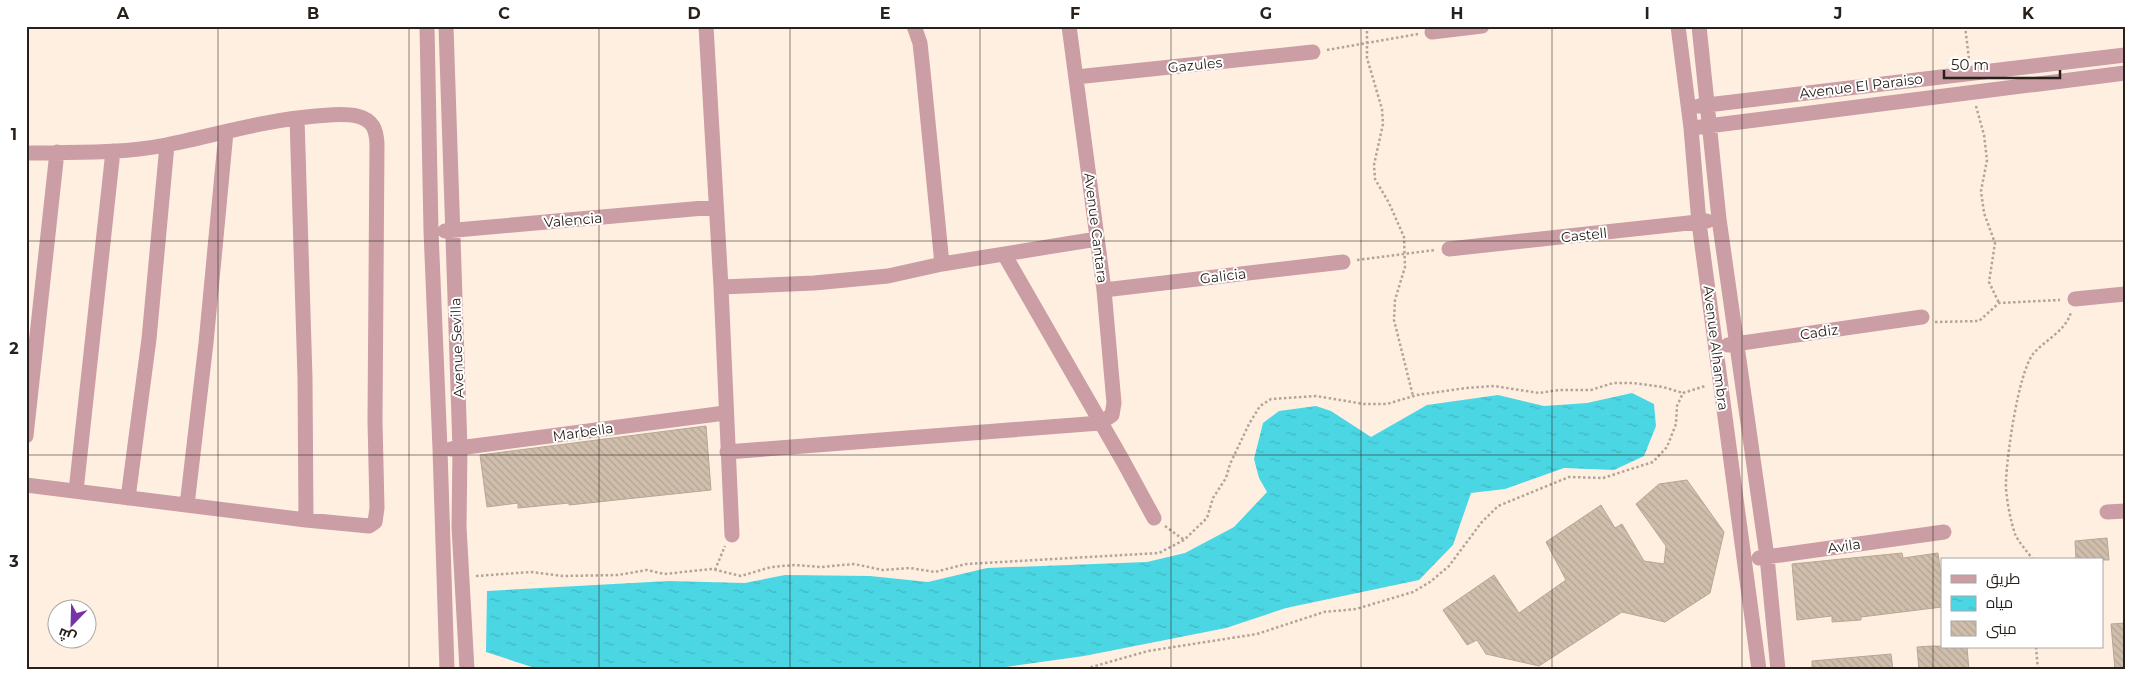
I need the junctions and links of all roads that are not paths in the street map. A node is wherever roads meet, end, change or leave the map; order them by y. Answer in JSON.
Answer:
{"nodes":[{"id":1,"x":427,"y":26,"type":"edge"},
{"id":2,"x":446,"y":26,"type":"edge"},
{"id":3,"x":706,"y":26,"type":"edge"},
{"id":4,"x":914,"y":26,"type":"edge"},
{"id":5,"x":1069,"y":26,"type":"edge"},
{"id":6,"x":1482,"y":26,"type":"edge"},
{"id":7,"x":1678,"y":26,"type":"edge"},
{"id":8,"x":1699,"y":26,"type":"edge"},
{"id":9,"x":1432,"y":32,"type":"road end"},
{"id":10,"x":1313,"y":52,"type":"road end"},
{"id":11,"x":2125,"y":55,"type":"edge"},
{"id":12,"x":2125,"y":73,"type":"edge"},
{"id":13,"x":1076,"y":77,"type":"junction"},
{"id":14,"x":1708,"y":105,"type":"junction"},
{"id":15,"x":1687,"y":107,"type":"junction"},
{"id":16,"x":297,"y":118,"type":"junction"},
{"id":17,"x":1710,"y":126,"type":"junction"},
{"id":18,"x":1692,"y":128,"type":"junction"},
{"id":19,"x":226,"y":132,"type":"junction"},
{"id":20,"x":167,"y":145,"type":"junction"},
{"id":21,"x":114,"y":150,"type":"junction"},
{"id":22,"x":57,"y":152,"type":"junction"},
{"id":23,"x":26,"y":153,"type":"edge"},
{"id":24,"x":715,"y":207,"type":"junction"},
{"id":25,"x":1719,"y":219,"type":"junction"},
{"id":26,"x":1699,"y":223,"type":"junction"},
{"id":27,"x":431,"y":231,"type":"junction"},
{"id":28,"x":454,"y":231,"type":"junction"},
{"id":29,"x":1097,"y":240,"type":"junction"},
{"id":30,"x":1449,"y":249,"type":"road end"},
{"id":31,"x":1004,"y":254,"type":"junction"},
{"id":32,"x":1342,"y":262,"type":"road end"},
{"id":33,"x":942,"y":264,"type":"junction"},
{"id":34,"x":720,"y":287,"type":"junction"},
{"id":35,"x":1104,"y":290,"type":"junction"},
{"id":36,"x":2125,"y":294,"type":"edge"},
{"id":37,"x":2074,"y":299,"type":"road end"},
{"id":38,"x":1922,"y":317,"type":"road end"},
{"id":39,"x":1737,"y":344,"type":"junction"},
{"id":40,"x":1717,"y":346,"type":"junction"},
{"id":41,"x":725,"y":413,"type":"junction"},
{"id":42,"x":1100,"y":423,"type":"junction"},
{"id":43,"x":26,"y":436,"type":"edge"},
{"id":44,"x":440,"y":449,"type":"junction"},
{"id":45,"x":460,"y":449,"type":"junction"},
{"id":46,"x":727,"y":452,"type":"junction"},
{"id":47,"x":26,"y":485,"type":"edge"},
{"id":48,"x":76,"y":491,"type":"junction"},
{"id":49,"x":128,"y":498,"type":"junction"},
{"id":50,"x":187,"y":505,"type":"junction"},
{"id":51,"x":2125,"y":511,"type":"edge"},
{"id":52,"x":2107,"y":512,"type":"dead end"},
{"id":53,"x":1154,"y":518,"type":"road end"},
{"id":54,"x":306,"y":520,"type":"junction"},
{"id":55,"x":1944,"y":532,"type":"dead end"},
{"id":56,"x":732,"y":535,"type":"road end"},
{"id":57,"x":1767,"y":557,"type":"junction"},
{"id":58,"x":1745,"y":560,"type":"junction"},
{"id":59,"x":447,"y":670,"type":"edge"},
{"id":60,"x":467,"y":670,"type":"edge"},
{"id":61,"x":1759,"y":670,"type":"edge"},
{"id":62,"x":1778,"y":670,"type":"edge"}],
"edges":[{"from":1,"to":27,"type":"street","name":"Avenue Sevilla"},
{"from":2,"to":28,"type":"street","name":"Avenue Sevilla"},
{"from":3,"to":24,"type":"street"},
{"from":4,"to":33,"type":"street"},
{"from":5,"to":13,"type":"street","name":"Avenue Cantara"},
{"from":6,"to":9,"type":"street"},
{"from":7,"to":15,"type":"street","name":"Avenue Alhambra"},
{"from":8,"to":14,"type":"street","name":"Avenue Alhambra"},
{"from":10,"to":13,"type":"street","name":"Gazules"},
{"from":11,"to":14,"type":"street","name":"Avenue El Paraiso"},
{"from":12,"to":17,"type":"street","name":"Avenue El Paraiso"},
{"from":13,"to":29,"type":"street","name":"Avenue Cantara"},
{"from":14,"to":15,"type":"street","name":"Avenue El Paraiso"},
{"from":14,"to":17,"type":"street","name":"Avenue Alhambra"},
{"from":15,"to":18,"type":"street","name":"Avenue Alhambra"},
{"from":16,"to":19,"type":"street"},
{"from":16,"to":54,"type":"street"},
{"from":16,"to":54,"type":"street"},
{"from":17,"to":18,"type":"street","name":"Avenue El Paraiso"},
{"from":17,"to":25,"type":"street","name":"Avenue Alhambra"},
{"from":18,"to":26,"type":"street","name":"Avenue Alhambra"},
{"from":19,"to":20,"type":"street"},
{"from":19,"to":50,"type":"street"},
{"from":20,"to":21,"type":"street"},
{"from":20,"to":49,"type":"street"},
{"from":21,"to":22,"type":"street"},
{"from":21,"to":48,"type":"street"},
{"from":22,"to":23,"type":"street"},
{"from":22,"to":43,"type":"street"},
{"from":24,"to":28,"type":"street","name":"Valencia"},
{"from":24,"to":34,"type":"street"},
{"from":25,"to":26,"type":"street","name":"Castell"},
{"from":25,"to":39,"type":"street","name":"Avenue Alhambra"},
{"from":26,"to":30,"type":"street","name":"Castell"},
{"from":26,"to":40,"type":"street","name":"Avenue Alhambra"},
{"from":27,"to":28,"type":"street","name":"Valencia"},
{"from":27,"to":44,"type":"street","name":"Avenue Sevilla"},
{"from":28,"to":45,"type":"street","name":"Avenue Sevilla"},
{"from":29,"to":31,"type":"street"},
{"from":29,"to":35,"type":"street","name":"Avenue Cantara"},
{"from":31,"to":33,"type":"street"},
{"from":31,"to":42,"type":"street"},
{"from":32,"to":35,"type":"street","name":"Galicia"},
{"from":33,"to":34,"type":"street"},
{"from":34,"to":41,"type":"street"},
{"from":35,"to":42,"type":"street","name":"Avenue Cantara"},
{"from":36,"to":37,"type":"street"},
{"from":38,"to":39,"type":"street","name":"Cadiz"},
{"from":39,"to":40,"type":"street","name":"Cadiz"},
{"from":39,"to":57,"type":"street","name":"Avenue Alhambra"},
{"from":40,"to":58,"type":"street","name":"Avenue Alhambra"},
{"from":41,"to":45,"type":"street","name":"Marbella"},
{"from":41,"to":46,"type":"street"},
{"from":42,"to":46,"type":"street"},
{"from":42,"to":53,"type":"street"},
{"from":44,"to":45,"type":"street","name":"Marbella"},
{"from":44,"to":59,"type":"street","name":"Avenue Sevilla"},
{"from":45,"to":60,"type":"street","name":"Avenue Sevilla"},
{"from":46,"to":56,"type":"street"},
{"from":47,"to":48,"type":"street"},
{"from":48,"to":49,"type":"street"},
{"from":49,"to":50,"type":"street"},
{"from":50,"to":54,"type":"street"},
{"from":51,"to":52,"type":"street"},
{"from":55,"to":57,"type":"street","name":"Avila"},
{"from":57,"to":58,"type":"street","name":"Avila"},
{"from":57,"to":62,"type":"street","name":"Avenue Alhambra"},
{"from":58,"to":61,"type":"street","name":"Avenue Alhambra"}]}
